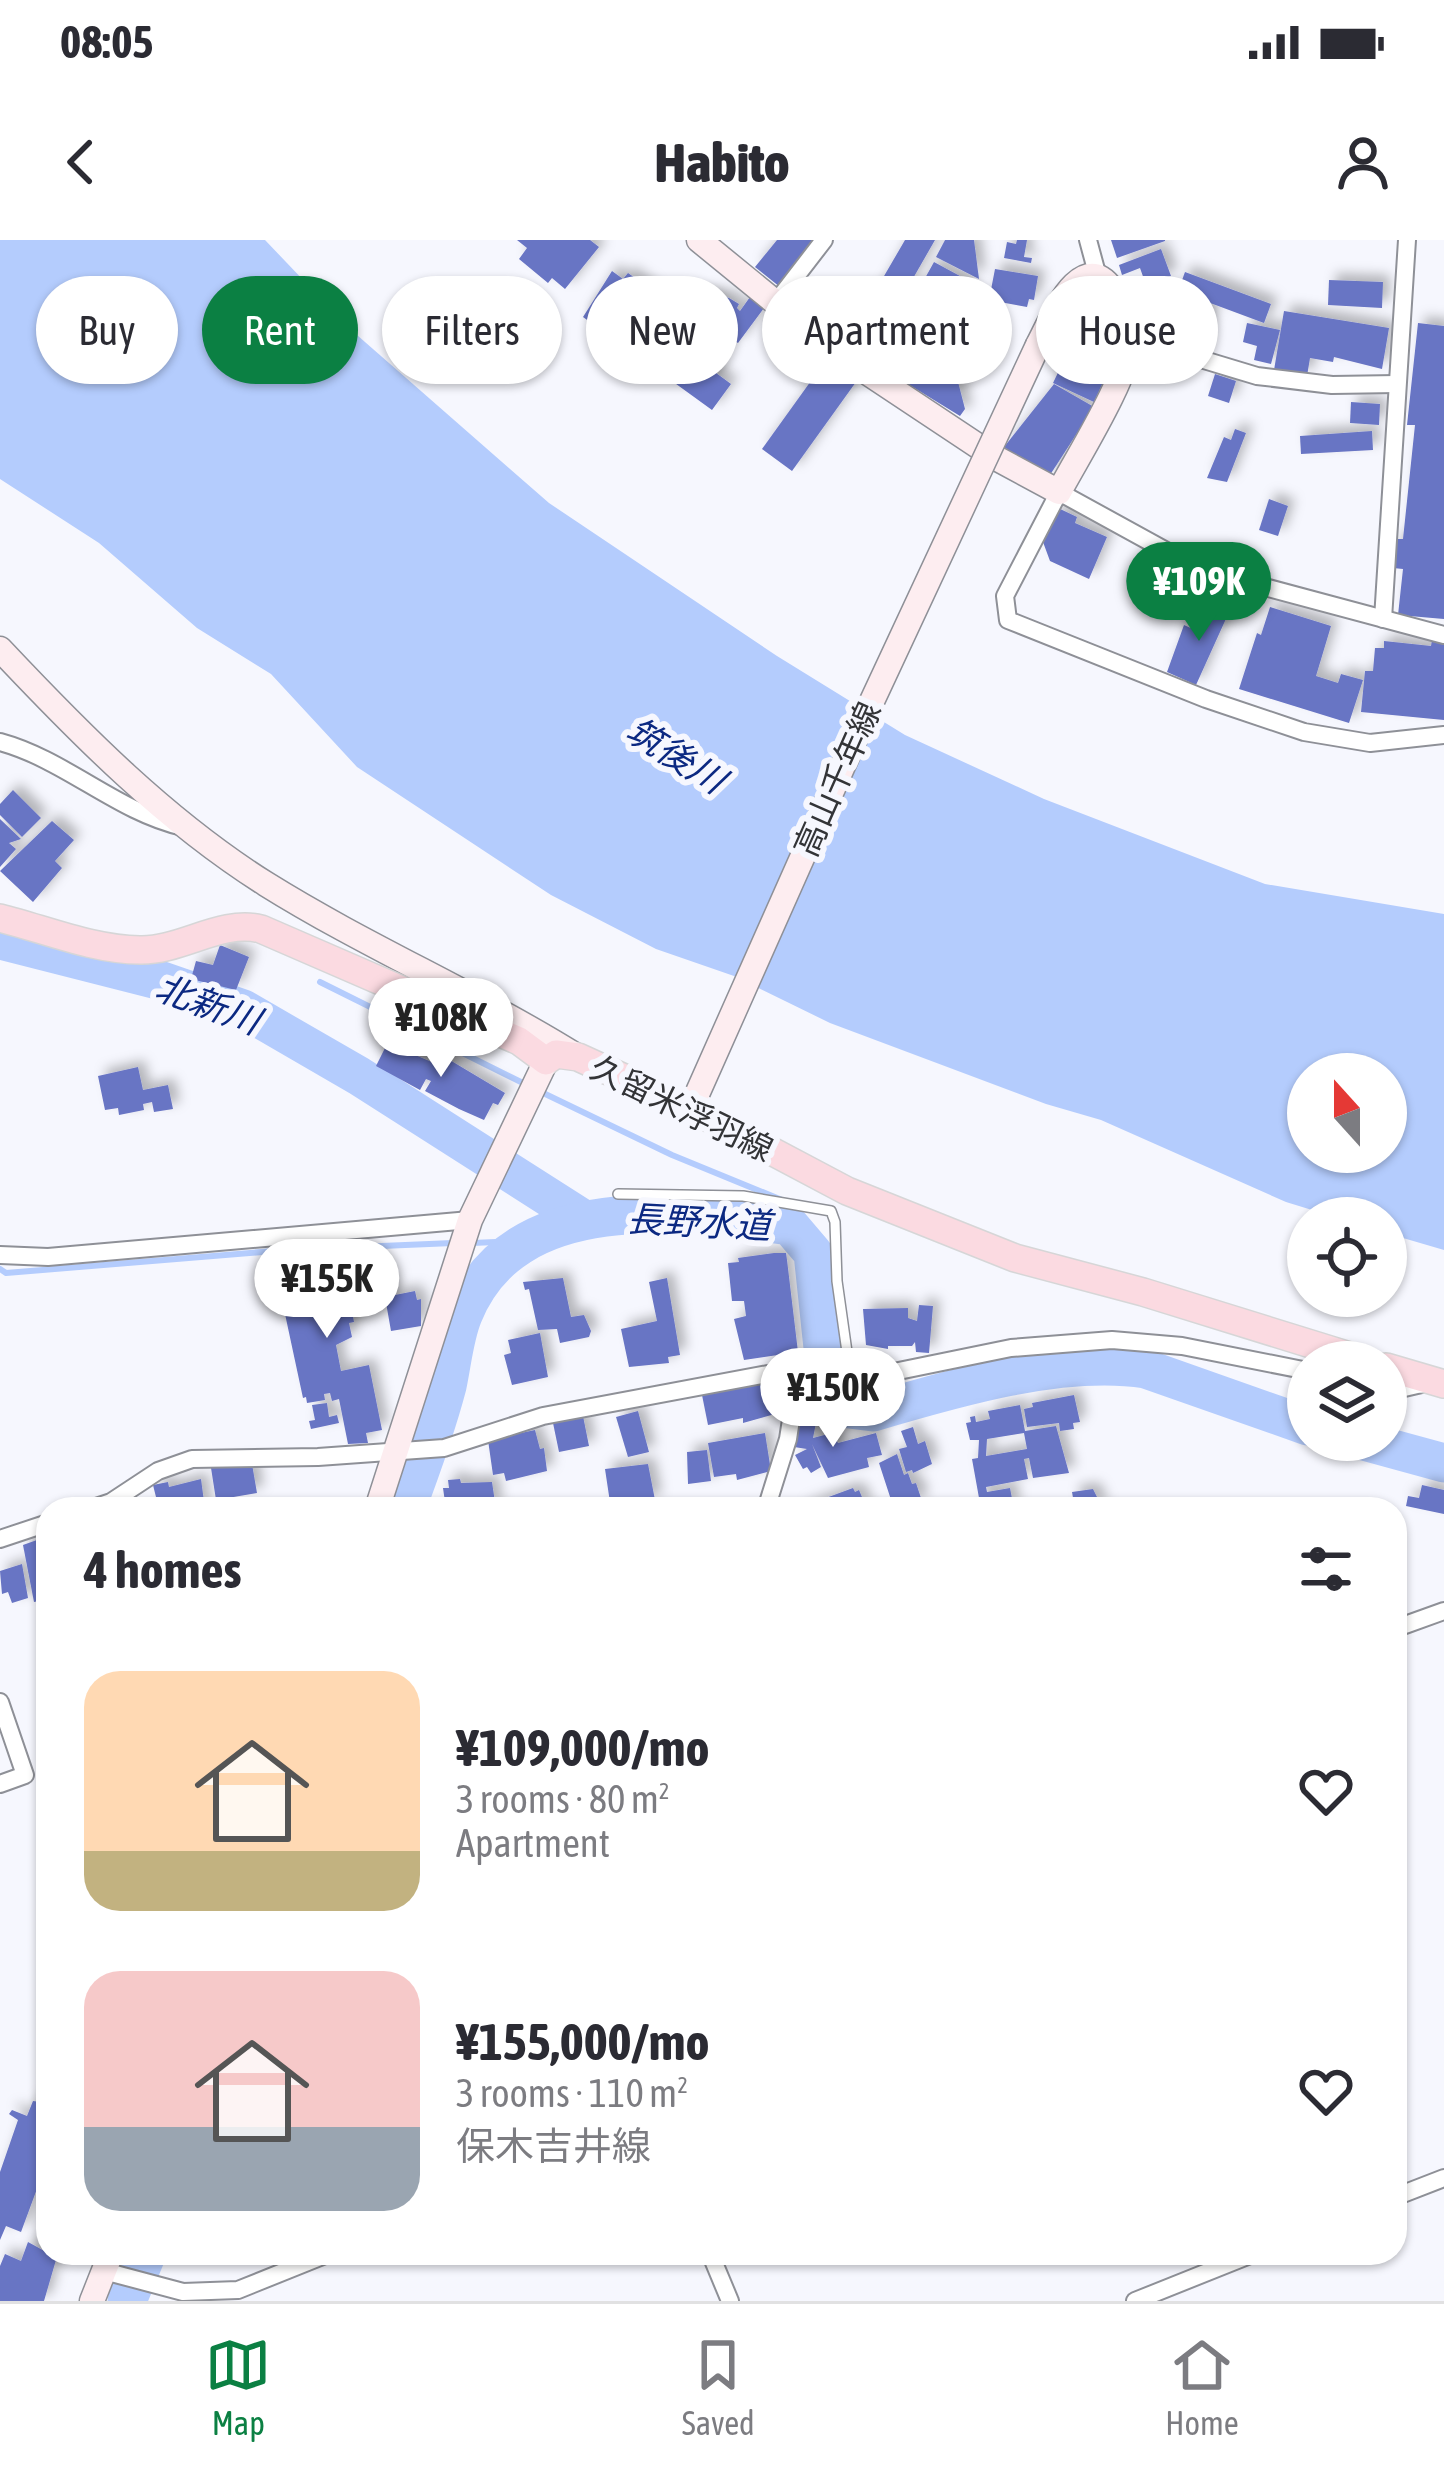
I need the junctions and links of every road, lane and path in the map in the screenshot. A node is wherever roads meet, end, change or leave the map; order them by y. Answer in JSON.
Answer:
{"nodes":[{"id":1,"x":824,"y":240,"type":"edge"},
{"id":2,"x":1088,"y":240,"type":"edge"},
{"id":3,"x":1407,"y":240,"type":"edge"},
{"id":4,"x":712,"y":244,"type":"edge"},
{"id":5,"x":796,"y":276,"type":"edge"},
{"id":6,"x":1097,"y":276,"type":"edge"},
{"id":7,"x":762,"y":288,"type":"edge"},
{"id":8,"x":1036,"y":349,"type":"edge"},
{"id":9,"x":1218,"y":364,"type":"edge"},
{"id":10,"x":885,"y":384,"type":"edge"},
{"id":11,"x":1115,"y":384,"type":"edge"},
{"id":12,"x":1397,"y":384,"type":"junction"},
{"id":13,"x":1059,"y":492,"type":"junction"},
{"id":14,"x":1383,"y":619,"type":"junction"},
{"id":15,"x":1444,"y":635,"type":"edge"},
{"id":16,"x":0,"y":649,"type":"edge"},
{"id":17,"x":1444,"y":735,"type":"edge"},
{"id":18,"x":0,"y":742,"type":"edge"},
{"id":19,"x":184,"y":827,"type":"junction"},
{"id":20,"x":0,"y":918,"type":"edge"},
{"id":21,"x":578,"y":1057,"type":"junction"},
{"id":22,"x":541,"y":1068,"type":"junction"},
{"id":23,"x":695,"y":1100,"type":"junction"},
{"id":24,"x":618,"y":1194,"type":"dead end"},
{"id":25,"x":471,"y":1217,"type":"junction"},
{"id":26,"x":0,"y":1255,"type":"edge"},
{"id":27,"x":1301,"y":1341,"type":"edge"},
{"id":28,"x":848,"y":1359,"type":"junction"},
{"id":29,"x":1287,"y":1367,"type":"edge"},
{"id":30,"x":802,"y":1368,"type":"junction"},
{"id":31,"x":1407,"y":1373,"type":"edge"},
{"id":32,"x":1440,"y":1383,"type":"edge"},
{"id":33,"x":1407,"y":1388,"type":"edge"},
{"id":34,"x":405,"y":1451,"type":"junction"},
{"id":35,"x":119,"y":1497,"type":"edge"},
{"id":36,"x":382,"y":1497,"type":"edge"},
{"id":37,"x":770,"y":1497,"type":"edge"},
{"id":38,"x":36,"y":1527,"type":"edge"},
{"id":39,"x":0,"y":1539,"type":"edge"},
{"id":40,"x":1444,"y":1611,"type":"edge"},
{"id":41,"x":1407,"y":1624,"type":"edge"},
{"id":42,"x":0,"y":1702,"type":"edge"},
{"id":43,"x":0,"y":1784,"type":"edge"},
{"id":44,"x":1444,"y":2178,"type":"edge"},
{"id":45,"x":1407,"y":2192,"type":"edge"},
{"id":46,"x":300,"y":2265,"type":"edge"},
{"id":47,"x":715,"y":2265,"type":"edge"},
{"id":48,"x":1226,"y":2265,"type":"edge"},
{"id":49,"x":112,"y":2267,"type":"edge"},
{"id":50,"x":92,"y":2301,"type":"edge"},
{"id":51,"x":730,"y":2301,"type":"edge"},
{"id":52,"x":1135,"y":2301,"type":"edge"}],
"edges":[{"from":1,"to":5,"type":"street"},
{"from":2,"to":6,"type":"street"},
{"from":3,"to":12,"type":"street"},
{"from":4,"to":7,"type":"main road"},
{"from":8,"to":23,"type":"main road","name":"高山千年線","bridge":true},
{"from":9,"to":12,"type":"street"},
{"from":10,"to":13,"type":"main road"},
{"from":11,"to":13,"type":"main road"},
{"from":12,"to":14,"type":"street"},
{"from":13,"to":14,"type":"street"},
{"from":13,"to":17,"type":"street"},
{"from":14,"to":15,"type":"street"},
{"from":16,"to":19,"type":"main road"},
{"from":18,"to":19,"type":"street"},
{"from":19,"to":21,"type":"main road"},
{"from":20,"to":22,"type":"main road","name":"久留米浮羽線"},
{"from":21,"to":22,"type":"main road","name":"久留米浮羽線"},
{"from":21,"to":23,"type":"main road","name":"久留米浮羽線"},
{"from":22,"to":25,"type":"main road"},
{"from":23,"to":27,"type":"main road","name":"久留米浮羽線"},
{"from":24,"to":28,"type":"lane"},
{"from":25,"to":26,"type":"street"},
{"from":25,"to":34,"type":"main road"},
{"from":28,"to":29,"type":"street"},
{"from":28,"to":30,"type":"street"},
{"from":30,"to":34,"type":"street"},
{"from":30,"to":37,"type":"street"},
{"from":31,"to":32,"type":"main road"},
{"from":32,"to":33,"type":"street"},
{"from":34,"to":35,"type":"street"},
{"from":34,"to":36,"type":"main road"},
{"from":38,"to":39,"type":"street"},
{"from":40,"to":41,"type":"street"},
{"from":42,"to":43,"type":"street"},
{"from":44,"to":45,"type":"street"},
{"from":46,"to":49,"type":"street"},
{"from":47,"to":51,"type":"street"},
{"from":48,"to":52,"type":"street"},
{"from":49,"to":50,"type":"main road"}]}
